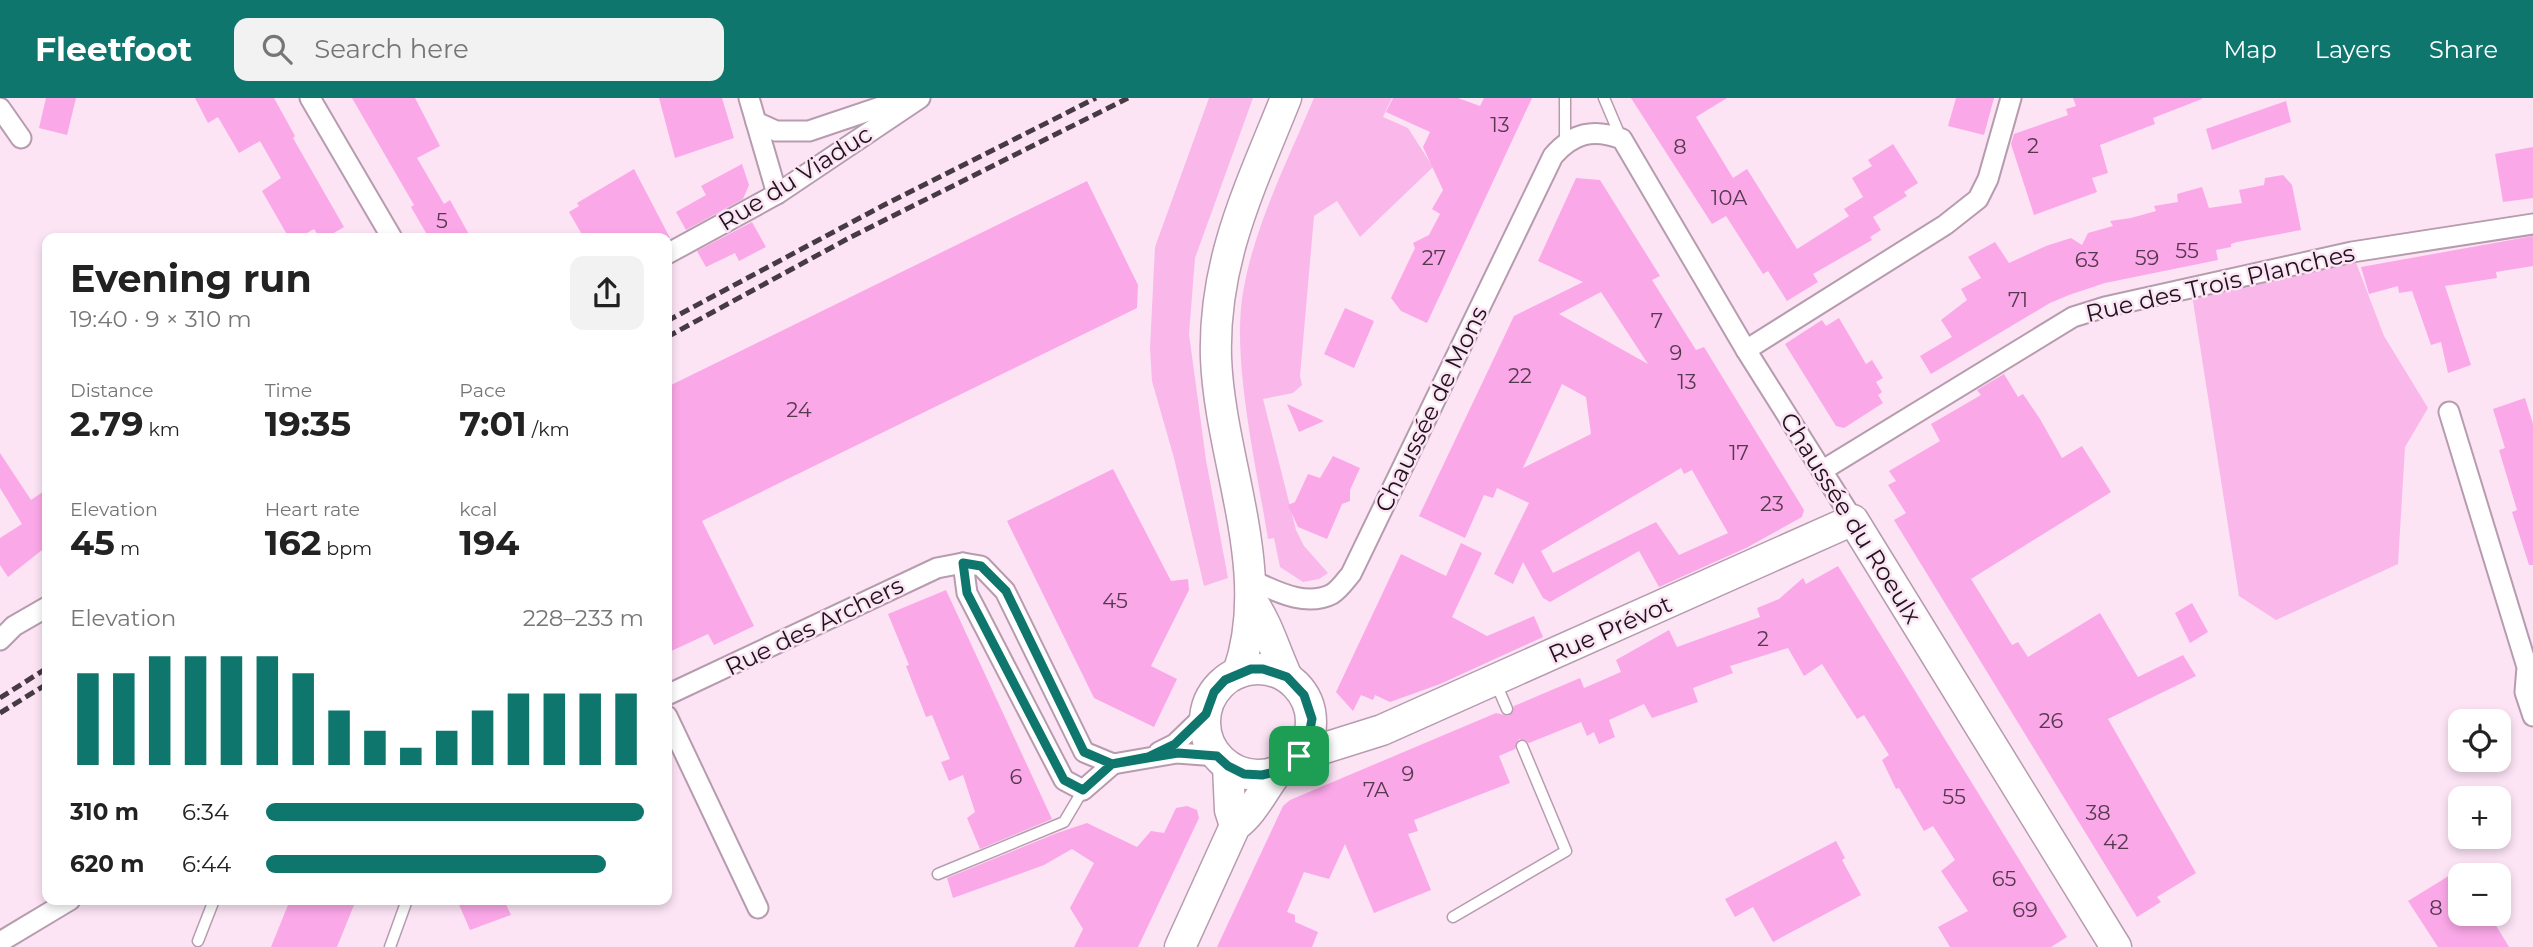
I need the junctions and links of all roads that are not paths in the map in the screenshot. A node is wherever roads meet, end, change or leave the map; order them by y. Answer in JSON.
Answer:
{"nodes":[{"id":1,"x":310,"y":98,"type":"edge"},
{"id":2,"x":749,"y":98,"type":"edge"},
{"id":3,"x":907,"y":98,"type":"edge"},
{"id":4,"x":920,"y":98,"type":"edge"},
{"id":5,"x":1286,"y":98,"type":"edge"},
{"id":6,"x":1565,"y":98,"type":"edge"},
{"id":7,"x":1604,"y":98,"type":"edge"},
{"id":8,"x":2011,"y":98,"type":"edge"},
{"id":9,"x":0,"y":108,"type":"edge"},
{"id":10,"x":756,"y":122,"type":"junction"},
{"id":11,"x":21,"y":138,"type":"dead end"},
{"id":12,"x":1622,"y":139,"type":"junction"},
{"id":13,"x":1565,"y":142,"type":"junction"},
{"id":14,"x":777,"y":194,"type":"junction"},
{"id":15,"x":2533,"y":224,"type":"edge"},
{"id":16,"x":389,"y":233,"type":"edge"},
{"id":17,"x":672,"y":251,"type":"edge"},
{"id":18,"x":1746,"y":350,"type":"junction"},
{"id":19,"x":2449,"y":412,"type":"dead end"},
{"id":20,"x":1823,"y":470,"type":"junction"},
{"id":21,"x":1853,"y":520,"type":"junction"},
{"id":22,"x":963,"y":563,"type":"junction"},
{"id":23,"x":1250,"y":590,"type":"junction"},
{"id":24,"x":42,"y":610,"type":"edge"},
{"id":25,"x":0,"y":640,"type":"edge"},
{"id":26,"x":2530,"y":666,"type":"edge"},
{"id":27,"x":1238,"y":673,"type":"junction"},
{"id":28,"x":1287,"y":677,"type":"junction"},
{"id":29,"x":1495,"y":681,"type":"junction"},
{"id":30,"x":672,"y":693,"type":"edge"},
{"id":31,"x":1309,"y":706,"type":"junction"},
{"id":32,"x":1507,"y":709,"type":"dead end"},
{"id":33,"x":1206,"y":714,"type":"junction"},
{"id":34,"x":2533,"y":716,"type":"edge"},
{"id":35,"x":672,"y":727,"type":"edge"},
{"id":36,"x":1366,"y":734,"type":"junction"},
{"id":37,"x":1522,"y":746,"type":"dead end"},
{"id":38,"x":1148,"y":757,"type":"junction"},
{"id":39,"x":1223,"y":761,"type":"junction"},
{"id":40,"x":1112,"y":764,"type":"junction"},
{"id":41,"x":1289,"y":764,"type":"junction"},
{"id":42,"x":1083,"y":790,"type":"junction"},
{"id":43,"x":1235,"y":826,"type":"junction"},
{"id":44,"x":938,"y":874,"type":"dead end"},
{"id":45,"x":62,"y":905,"type":"edge"},
{"id":46,"x":212,"y":905,"type":"edge"},
{"id":47,"x":405,"y":905,"type":"edge"},
{"id":48,"x":758,"y":908,"type":"dead end"},
{"id":49,"x":1453,"y":917,"type":"dead end"},
{"id":50,"x":198,"y":940,"type":"dead end"},
{"id":51,"x":0,"y":942,"type":"edge"},
{"id":52,"x":390,"y":947,"type":"edge"},
{"id":53,"x":1180,"y":947,"type":"edge"},
{"id":54,"x":2116,"y":947,"type":"edge"}],
"edges":[{"from":1,"to":16,"type":"street"},
{"from":2,"to":10,"type":"street"},
{"from":3,"to":10,"type":"street"},
{"from":4,"to":14,"type":"street","name":"Rue du Viaduc"},
{"from":5,"to":23,"type":"main road"},
{"from":6,"to":13,"type":"lane"},
{"from":7,"to":12,"type":"lane"},
{"from":8,"to":18,"type":"street"},
{"from":9,"to":11,"type":"street"},
{"from":10,"to":14,"type":"street"},
{"from":12,"to":13,"type":"street"},
{"from":12,"to":18,"type":"street","name":"Chaussée du Roeulx"},
{"from":13,"to":23,"type":"street","name":"Chaussée de Mons"},
{"from":14,"to":17,"type":"street","name":"Rue du Viaduc"},
{"from":15,"to":20,"type":"street","name":"Rue des Trois Planches"},
{"from":18,"to":20,"type":"street","name":"Chaussée du Roeulx"},
{"from":19,"to":26,"type":"street"},
{"from":20,"to":21,"type":"street","name":"Chaussée du Roeulx"},
{"from":21,"to":29,"type":"main road","name":"Rue Prévot"},
{"from":21,"to":54,"type":"main road","name":"Chaussée du Roeulx"},
{"from":22,"to":30,"type":"street","name":"Rue des Archers"},
{"from":22,"to":40,"type":"street"},
{"from":22,"to":42,"type":"street"},
{"from":23,"to":27,"type":"main road"},
{"from":23,"to":28,"type":"main road"},
{"from":24,"to":25,"type":"street"},
{"from":26,"to":34,"type":"street"},
{"from":27,"to":28,"type":"main road"},
{"from":27,"to":33,"type":"main road"},
{"from":28,"to":31,"type":"main road"},
{"from":29,"to":32,"type":"lane"},
{"from":29,"to":36,"type":"main road","name":"Rue Prévot"},
{"from":31,"to":36,"type":"main road"},
{"from":31,"to":41,"type":"main road"},
{"from":33,"to":38,"type":"street"},
{"from":33,"to":39,"type":"main road"},
{"from":35,"to":48,"type":"street"},
{"from":36,"to":41,"type":"main road","name":"Rue Prévot"},
{"from":37,"to":49,"type":"lane"},
{"from":38,"to":39,"type":"street"},
{"from":38,"to":40,"type":"street"},
{"from":39,"to":41,"type":"main road"},
{"from":39,"to":43,"type":"main road"},
{"from":40,"to":42,"type":"street"},
{"from":41,"to":43,"type":"main road"},
{"from":42,"to":44,"type":"lane"},
{"from":43,"to":53,"type":"main road"},
{"from":45,"to":51,"type":"street"},
{"from":46,"to":50,"type":"lane"},
{"from":47,"to":52,"type":"lane"}]}
